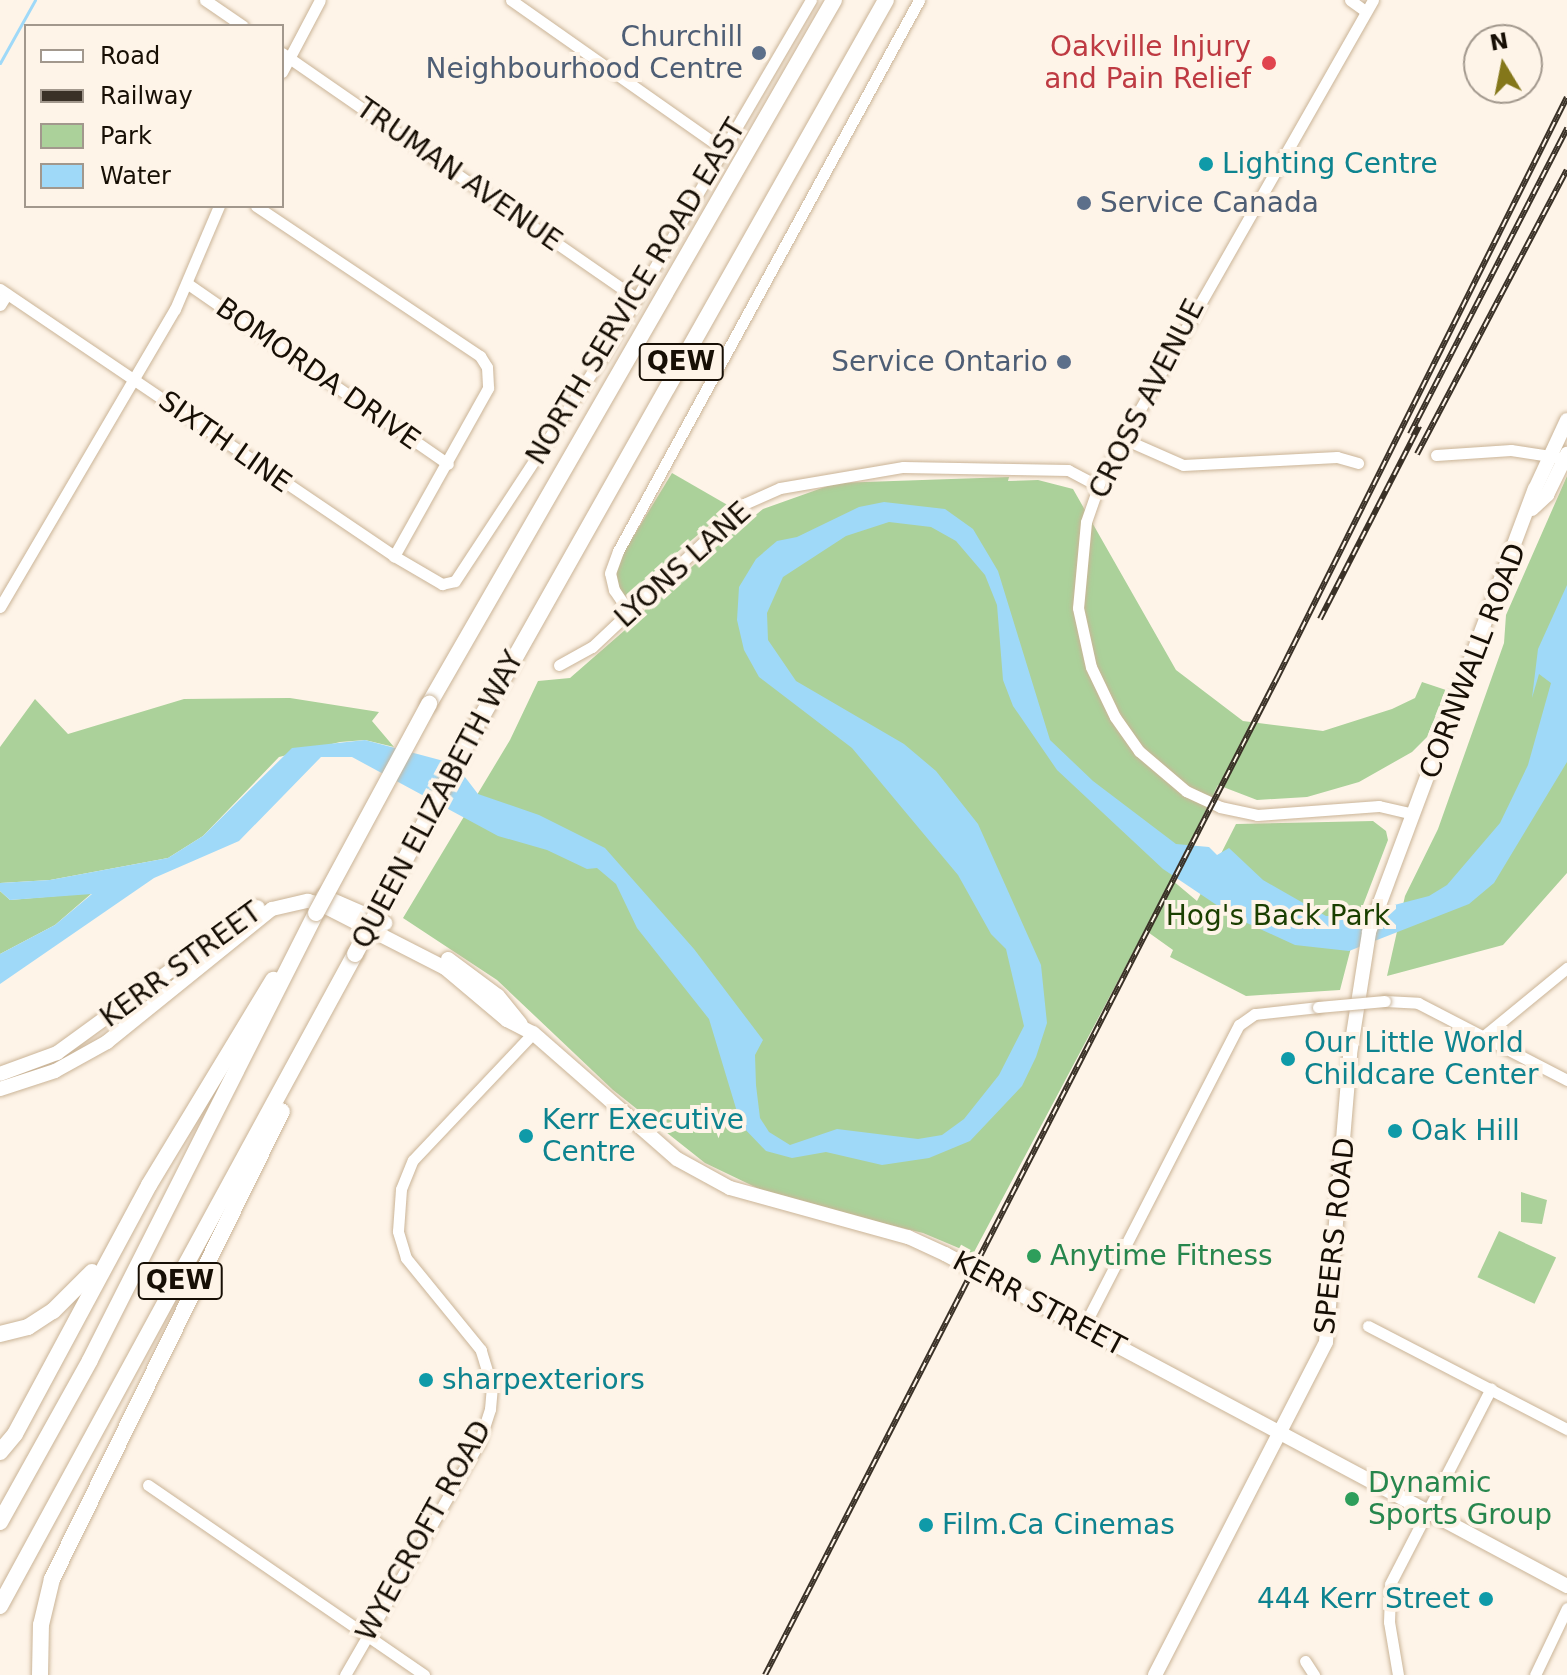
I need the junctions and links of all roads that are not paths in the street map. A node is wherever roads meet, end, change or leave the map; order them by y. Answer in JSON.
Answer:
{"nodes":[{"id":1,"x":205,"y":0,"type":"edge"},
{"id":2,"x":320,"y":0,"type":"edge"},
{"id":3,"x":511,"y":0,"type":"edge"},
{"id":4,"x":811,"y":0,"type":"edge"},
{"id":5,"x":834,"y":0,"type":"edge"},
{"id":6,"x":886,"y":0,"type":"edge"},
{"id":7,"x":919,"y":0,"type":"edge"},
{"id":8,"x":1350,"y":0,"type":"edge"},
{"id":9,"x":1373,"y":0,"type":"edge"},
{"id":10,"x":1365,"y":11,"type":"junction"},
{"id":11,"x":240,"y":24,"type":"edge"},
{"id":12,"x":286,"y":56,"type":"edge"},
{"id":13,"x":723,"y":149,"type":"junction"},
{"id":14,"x":218,"y":208,"type":"edge"},
{"id":15,"x":259,"y":208,"type":"edge"},
{"id":16,"x":188,"y":284,"type":"junction"},
{"id":17,"x":4,"y":292,"type":"edge"},
{"id":18,"x":635,"y":297,"type":"junction"},
{"id":19,"x":0,"y":305,"type":"edge"},
{"id":20,"x":133,"y":379,"type":"junction"},
{"id":21,"x":1567,"y":420,"type":"edge"},
{"id":22,"x":1124,"y":439,"type":"junction"},
{"id":23,"x":1436,"y":455,"type":"dead end"},
{"id":24,"x":1560,"y":456,"type":"edge"},
{"id":25,"x":1358,"y":463,"type":"dead end"},
{"id":26,"x":448,"y":464,"type":"junction"},
{"id":27,"x":1098,"y":486,"type":"junction"},
{"id":28,"x":394,"y":556,"type":"junction"},
{"id":29,"x":455,"y":581,"type":"joint"},
{"id":30,"x":0,"y":607,"type":"edge"},
{"id":31,"x":629,"y":612,"type":"junction"},
{"id":32,"x":559,"y":665,"type":"dead end"},
{"id":33,"x":1413,"y":814,"type":"junction"},
{"id":34,"x":316,"y":913,"type":"junction"},
{"id":35,"x":1567,"y":968,"type":"edge"},
{"id":36,"x":321,"y":1018,"type":"junction"},
{"id":37,"x":527,"y":1028,"type":"junction"},
{"id":38,"x":1485,"y":1035,"type":"junction"},
{"id":39,"x":0,"y":1074,"type":"edge"},
{"id":40,"x":1567,"y":1080,"type":"edge"},
{"id":41,"x":0,"y":1089,"type":"edge"},
{"id":42,"x":114,"y":1247,"type":"junction"},
{"id":43,"x":1368,"y":1326,"type":"dead end"},
{"id":44,"x":1083,"y":1328,"type":"junction"},
{"id":45,"x":0,"y":1334,"type":"edge"},
{"id":46,"x":1491,"y":1388,"type":"junction"},
{"id":47,"x":1567,"y":1429,"type":"edge"},
{"id":48,"x":1280,"y":1436,"type":"junction"},
{"id":49,"x":0,"y":1452,"type":"edge"},
{"id":50,"x":148,"y":1485,"type":"dead end"},
{"id":51,"x":1426,"y":1510,"type":"junction"},
{"id":52,"x":0,"y":1522,"type":"edge"},
{"id":53,"x":1567,"y":1586,"type":"edge"},
{"id":54,"x":0,"y":1606,"type":"edge"},
{"id":55,"x":1567,"y":1608,"type":"edge"},
{"id":56,"x":366,"y":1637,"type":"junction"},
{"id":57,"x":1305,"y":1661,"type":"dead end"},
{"id":58,"x":40,"y":1675,"type":"edge"},
{"id":59,"x":345,"y":1675,"type":"edge"},
{"id":60,"x":424,"y":1675,"type":"edge"},
{"id":61,"x":1155,"y":1675,"type":"edge"},
{"id":62,"x":1314,"y":1675,"type":"edge"},
{"id":63,"x":1398,"y":1675,"type":"edge"},
{"id":64,"x":1535,"y":1675,"type":"edge"}],
"edges":[{"from":1,"to":11,"type":"street"},
{"from":2,"to":12,"type":"street"},
{"from":3,"to":13,"type":"street"},
{"from":4,"to":13,"type":"street","name":"NORTH SERVICE ROAD EAST"},
{"from":5,"to":34,"type":"highway","name":"QUEEN ELIZABETH WAY","number":"QEW","bridge":true},
{"from":6,"to":36,"type":"highway","name":"QUEEN ELIZABETH WAY","number":"QEW","bridge":true},
{"from":7,"to":31,"type":"street"},
{"from":8,"to":10,"type":"street"},
{"from":9,"to":10,"type":"street","name":"CROSS AVENUE"},
{"from":10,"to":22,"type":"street","name":"CROSS AVENUE"},
{"from":12,"to":18,"type":"street","name":"TRUMAN AVENUE"},
{"from":13,"to":18,"type":"street","name":"NORTH SERVICE ROAD EAST"},
{"from":14,"to":16,"type":"street"},
{"from":15,"to":26,"type":"street"},
{"from":16,"to":20,"type":"street"},
{"from":16,"to":26,"type":"street","name":"BOMORDA DRIVE"},
{"from":17,"to":19,"type":"street"},
{"from":17,"to":20,"type":"street","name":"SIXTH LINE"},
{"from":18,"to":29,"type":"street","name":"NORTH SERVICE ROAD EAST"},
{"from":20,"to":28,"type":"street","name":"SIXTH LINE"},
{"from":20,"to":30,"type":"street"},
{"from":21,"to":24,"type":"main road","name":"CORNWALL ROAD"},
{"from":22,"to":25,"type":"street"},
{"from":22,"to":27,"type":"street","name":"CROSS AVENUE"},
{"from":23,"to":24,"type":"street"},
{"from":24,"to":33,"type":"main road","name":"CORNWALL ROAD"},
{"from":26,"to":28,"type":"street"},
{"from":27,"to":31,"type":"street","name":"LYONS LANE"},
{"from":27,"to":33,"type":"street","name":"CROSS AVENUE"},
{"from":28,"to":29,"type":"street","name":"SIXTH LINE"},
{"from":31,"to":32,"type":"street","name":"LYONS LANE"},
{"from":33,"to":48,"type":"main road","name":"SPEERS ROAD"},
{"from":34,"to":42,"type":"highway"},
{"from":34,"to":52,"type":"highway","name":"QUEEN ELIZABETH WAY","number":"QEW"},
{"from":35,"to":38,"type":"street"},
{"from":36,"to":54,"type":"highway","name":"QUEEN ELIZABETH WAY","number":"QEW"},
{"from":36,"to":58,"type":"highway"},
{"from":37,"to":39,"type":"main road","name":"KERR STREET"},
{"from":37,"to":41,"type":"main road","name":"KERR STREET"},
{"from":37,"to":44,"type":"main road","name":"KERR STREET"},
{"from":37,"to":56,"type":"street","name":"WYECROFT ROAD"},
{"from":38,"to":40,"type":"street"},
{"from":38,"to":44,"type":"street","bridge":true},
{"from":42,"to":45,"type":"highway"},
{"from":42,"to":49,"type":"highway"},
{"from":43,"to":46,"type":"street"},
{"from":44,"to":48,"type":"main road","name":"KERR STREET"},
{"from":46,"to":47,"type":"street"},
{"from":46,"to":51,"type":"street"},
{"from":48,"to":51,"type":"main road","name":"KERR STREET"},
{"from":48,"to":61,"type":"main road","name":"SPEERS ROAD"},
{"from":50,"to":56,"type":"street"},
{"from":51,"to":53,"type":"main road","name":"KERR STREET"},
{"from":51,"to":63,"type":"street"},
{"from":55,"to":64,"type":"street"},
{"from":56,"to":59,"type":"street","name":"WYECROFT ROAD"},
{"from":56,"to":60,"type":"street"},
{"from":57,"to":62,"type":"street"}]}
